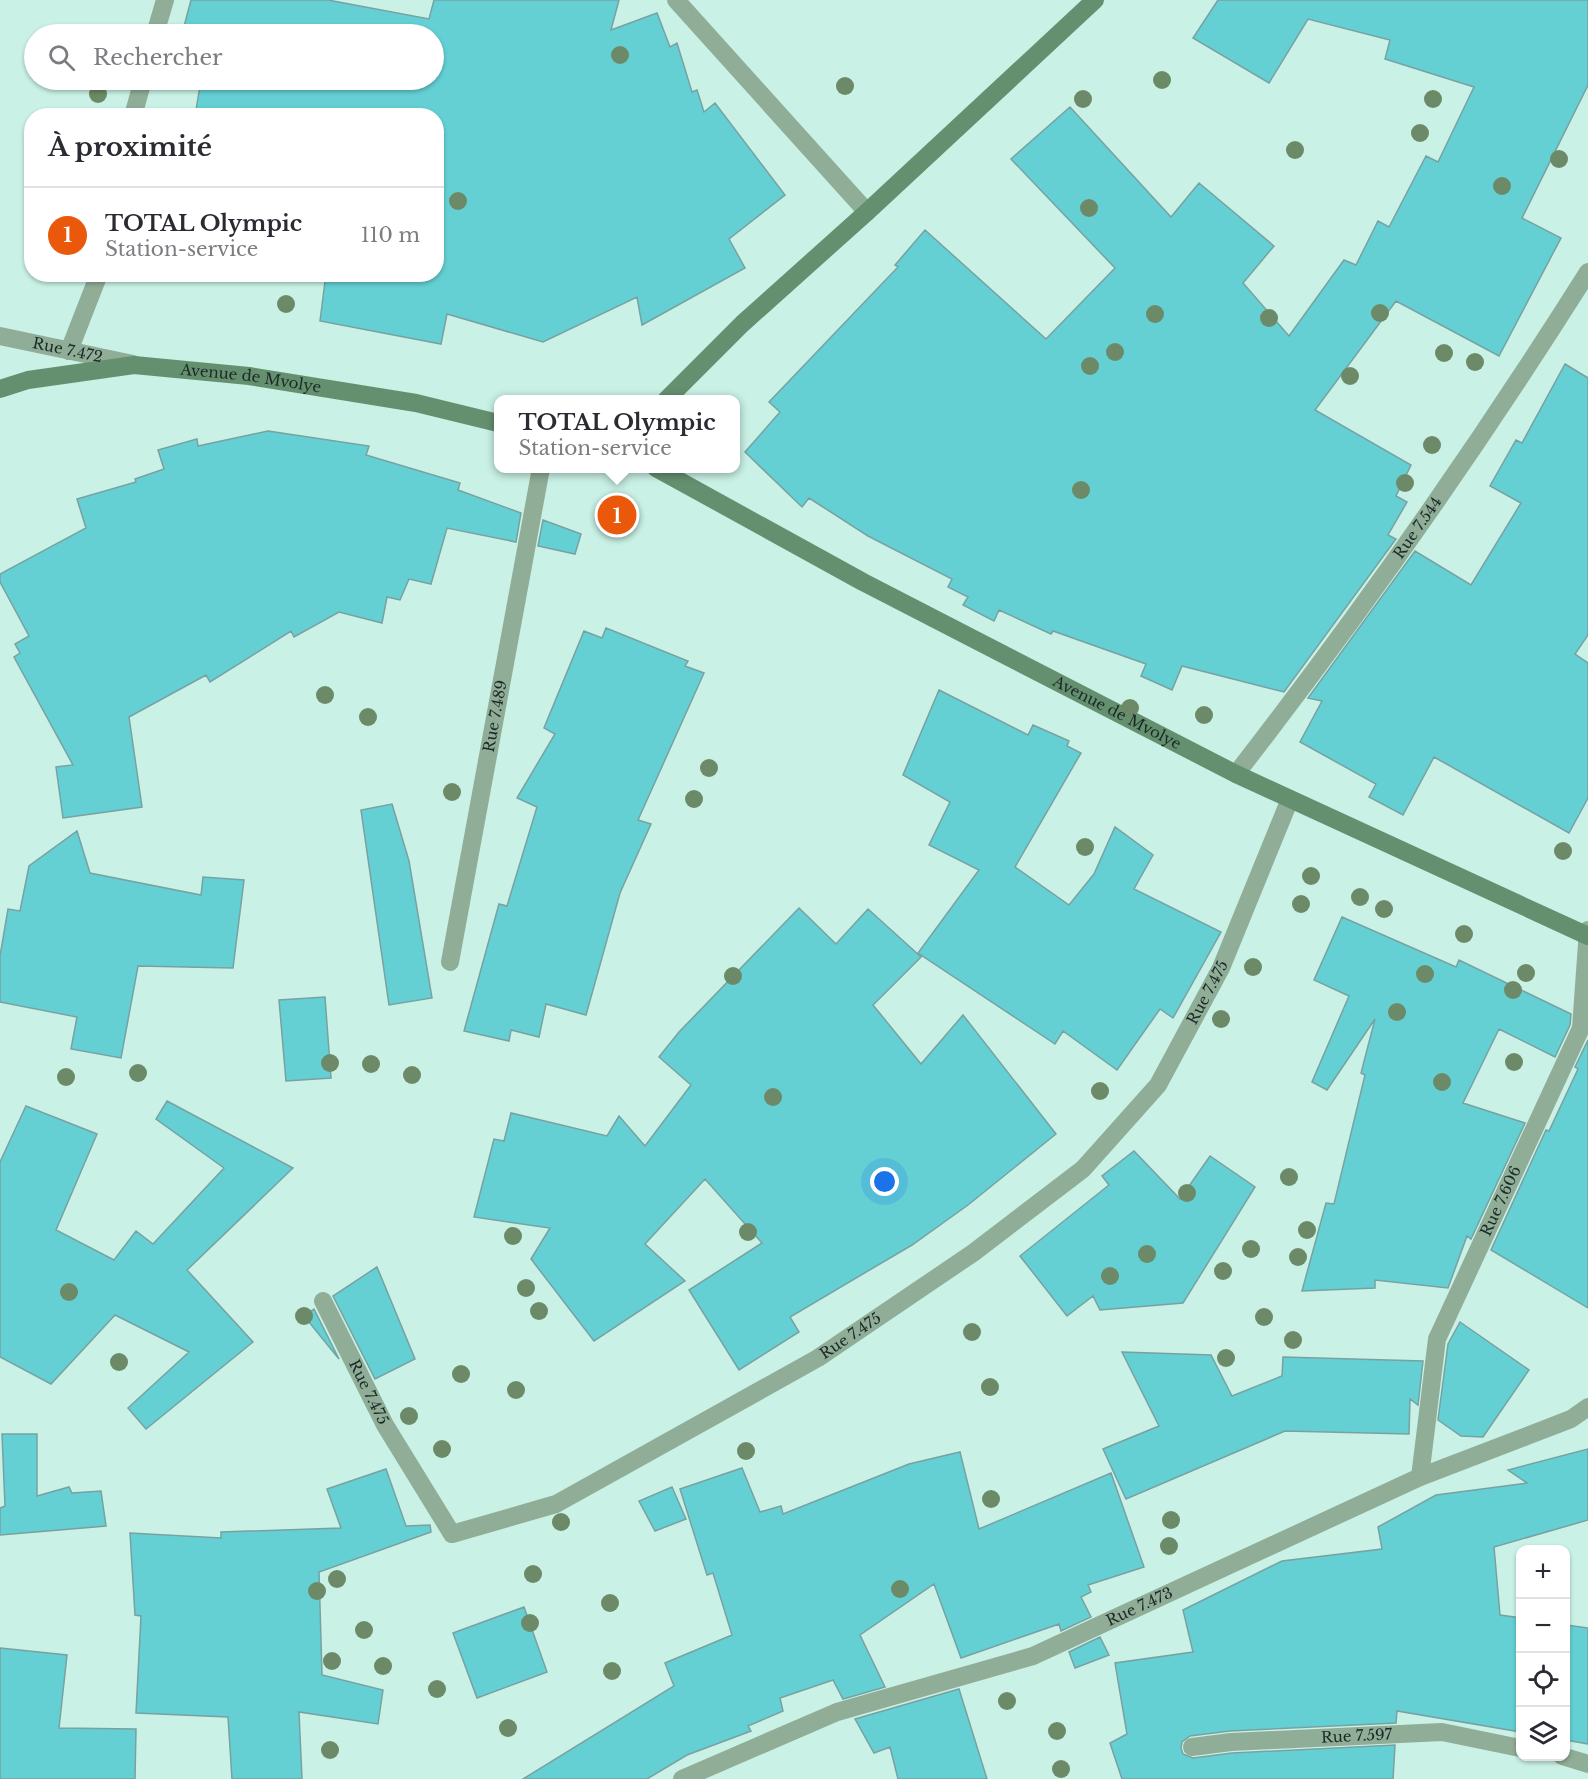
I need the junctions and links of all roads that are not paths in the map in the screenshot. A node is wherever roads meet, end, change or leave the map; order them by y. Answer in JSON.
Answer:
{"nodes":[{"id":1,"x":165,"y":0,"type":"edge"},
{"id":2,"x":676,"y":0,"type":"edge"},
{"id":3,"x":1095,"y":0,"type":"edge"},
{"id":4,"x":159,"y":24,"type":"edge"},
{"id":5,"x":140,"y":90,"type":"edge"},
{"id":6,"x":135,"y":108,"type":"edge"},
{"id":7,"x":867,"y":212,"type":"junction"},
{"id":8,"x":1588,"y":272,"type":"edge"},
{"id":9,"x":96,"y":282,"type":"edge"},
{"id":10,"x":0,"y":336,"type":"edge"},
{"id":11,"x":69,"y":351,"type":"junction"},
{"id":12,"x":134,"y":364,"type":"junction"},
{"id":13,"x":0,"y":389,"type":"edge"},
{"id":14,"x":670,"y":395,"type":"edge"},
{"id":15,"x":494,"y":422,"type":"edge"},
{"id":16,"x":540,"y":473,"type":"edge"},
{"id":17,"x":665,"y":473,"type":"edge"},
{"id":18,"x":1236,"y":774,"type":"junction"},
{"id":19,"x":1290,"y":799,"type":"junction"},
{"id":20,"x":1587,"y":934,"type":"edge"},
{"id":21,"x":450,"y":962,"type":"dead end"},
{"id":22,"x":323,"y":1301,"type":"dead end"},
{"id":23,"x":1588,"y":1407,"type":"edge"},
{"id":24,"x":1420,"y":1477,"type":"junction"},
{"id":25,"x":1192,"y":1747,"type":"dead end"},
{"id":26,"x":1516,"y":1747,"type":"edge"},
{"id":27,"x":1570,"y":1758,"type":"edge"},
{"id":28,"x":1588,"y":1764,"type":"edge"},
{"id":29,"x":682,"y":1779,"type":"edge"}],
"edges":[{"from":1,"to":4,"type":"street"},
{"from":2,"to":7,"type":"street"},
{"from":3,"to":7,"type":"street"},
{"from":5,"to":6,"type":"street"},
{"from":7,"to":14,"type":"street"},
{"from":8,"to":18,"type":"street","name":"Rue 7.544"},
{"from":9,"to":11,"type":"street"},
{"from":10,"to":11,"type":"street","name":"Rue 7.472"},
{"from":11,"to":12,"type":"street","name":"Rue 7.472"},
{"from":12,"to":13,"type":"street","name":"Avenue de Mvolye"},
{"from":12,"to":15,"type":"street","name":"Avenue de Mvolye"},
{"from":16,"to":21,"type":"street","name":"Rue 7.489"},
{"from":17,"to":18,"type":"street","name":"Avenue de Mvolye"},
{"from":18,"to":19,"type":"street","name":"Avenue de Mvolye"},
{"from":19,"to":20,"type":"street","name":"Avenue de Mvolye"},
{"from":19,"to":22,"type":"street","name":"Rue 7.475"},
{"from":20,"to":24,"type":"street","name":"Rue 7.606"},
{"from":23,"to":24,"type":"street","name":"Rue 7.473"},
{"from":24,"to":29,"type":"street","name":"Rue 7.473"},
{"from":25,"to":26,"type":"street","name":"Rue 7.597"},
{"from":27,"to":28,"type":"street"}]}
